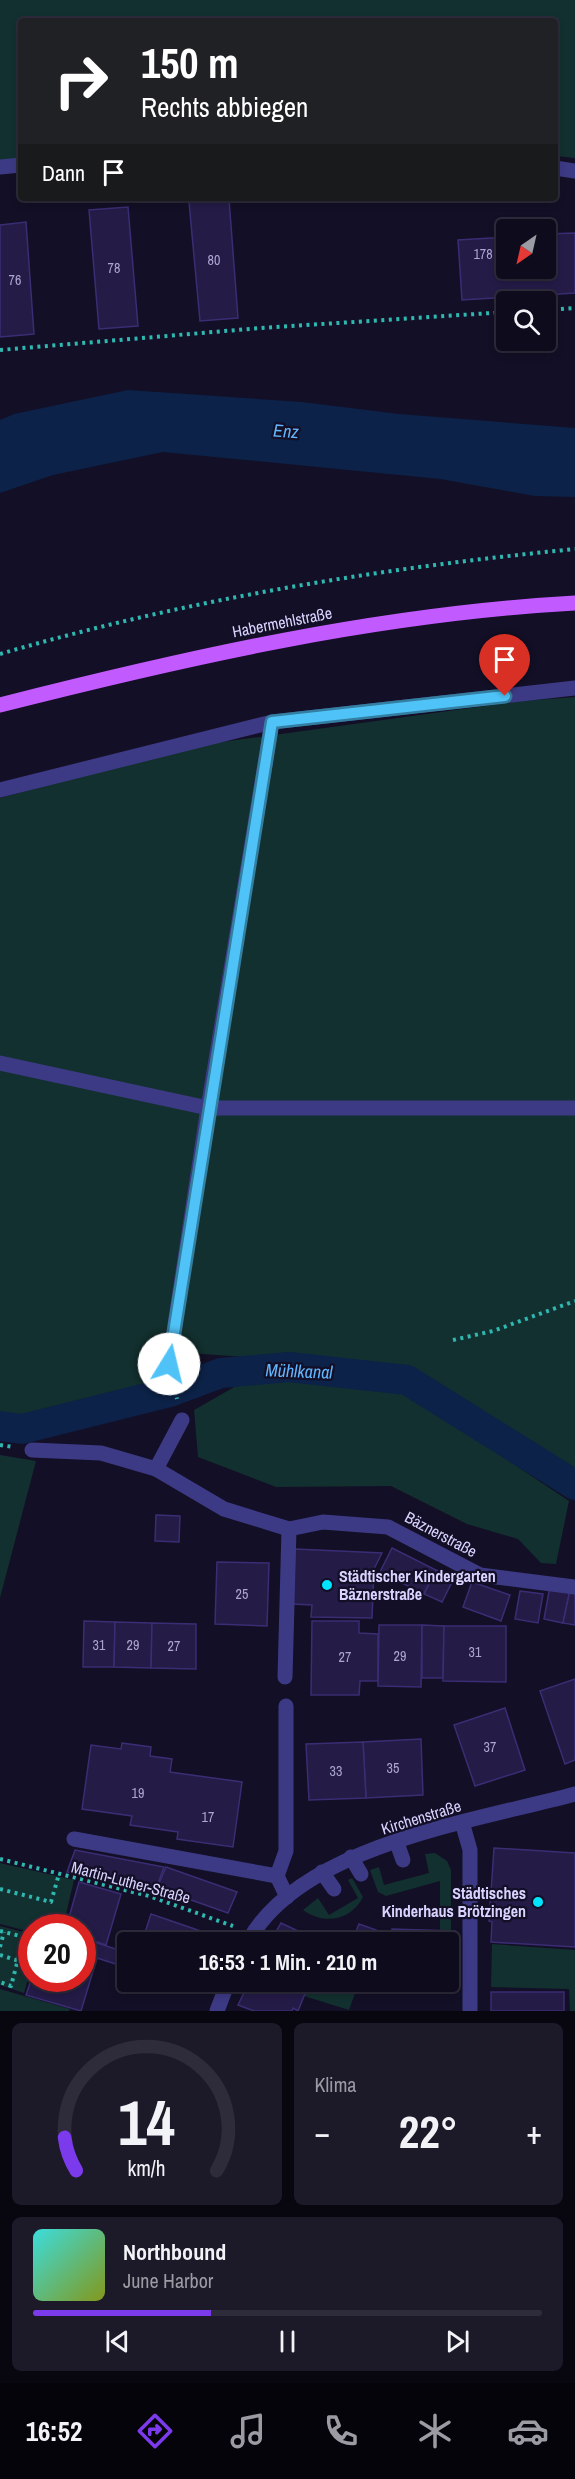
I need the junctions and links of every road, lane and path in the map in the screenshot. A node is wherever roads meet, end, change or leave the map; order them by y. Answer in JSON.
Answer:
{"nodes":[{"id":1,"x":18,"y":165,"type":"edge"},
{"id":2,"x":0,"y":167,"type":"edge"},
{"id":3,"x":558,"y":168,"type":"edge"},
{"id":4,"x":575,"y":171,"type":"edge"},
{"id":5,"x":575,"y":308,"type":"edge"},
{"id":6,"x":556,"y":309,"type":"edge"},
{"id":7,"x":496,"y":313,"type":"edge"},
{"id":8,"x":0,"y":350,"type":"edge"},
{"id":9,"x":575,"y":549,"type":"edge"},
{"id":10,"x":575,"y":603,"type":"edge"},
{"id":11,"x":0,"y":654,"type":"edge"},
{"id":12,"x":575,"y":688,"type":"edge"},
{"id":13,"x":0,"y":705,"type":"edge"},
{"id":14,"x":272,"y":722,"type":"junction"},
{"id":15,"x":0,"y":790,"type":"edge"},
{"id":16,"x":0,"y":1063,"type":"edge"},
{"id":17,"x":208,"y":1108,"type":"junction"},
{"id":18,"x":575,"y":1108,"type":"edge"},
{"id":19,"x":575,"y":1301,"type":"edge"},
{"id":20,"x":453,"y":1340,"type":"dead end"},
{"id":21,"x":169,"y":1364,"type":"joint"},
{"id":22,"x":182,"y":1420,"type":"joint"},
{"id":23,"x":32,"y":1450,"type":"dead end"},
{"id":24,"x":156,"y":1469,"type":"junction"},
{"id":25,"x":367,"y":1509,"type":"dead end"},
{"id":26,"x":366,"y":1526,"type":"junction"},
{"id":27,"x":289,"y":1529,"type":"junction"},
{"id":28,"x":575,"y":1587,"type":"edge"},
{"id":29,"x":285,"y":1677,"type":"dead end"},
{"id":30,"x":286,"y":1706,"type":"dead end"},
{"id":31,"x":575,"y":1794,"type":"edge"},
{"id":32,"x":462,"y":1822,"type":"junction"},
{"id":33,"x":74,"y":1839,"type":"dead end"},
{"id":34,"x":397,"y":1843,"type":"junction"},
{"id":35,"x":351,"y":1857,"type":"junction"},
{"id":36,"x":0,"y":1859,"type":"edge"},
{"id":37,"x":403,"y":1860,"type":"dead end"},
{"id":38,"x":322,"y":1872,"type":"junction"},
{"id":39,"x":59,"y":1874,"type":"junction"},
{"id":40,"x":361,"y":1874,"type":"dead end"},
{"id":41,"x":277,"y":1876,"type":"junction"},
{"id":42,"x":0,"y":1889,"type":"edge"},
{"id":43,"x":334,"y":1889,"type":"dead end"},
{"id":44,"x":287,"y":1897,"type":"junction"},
{"id":45,"x":2,"y":1931,"type":"edge"},
{"id":46,"x":240,"y":1932,"type":"edge"},
{"id":47,"x":256,"y":1932,"type":"edge"},
{"id":48,"x":18,"y":1935,"type":"edge"},
{"id":49,"x":0,"y":1947,"type":"edge"},
{"id":50,"x":0,"y":1955,"type":"edge"},
{"id":51,"x":18,"y":1961,"type":"joint"},
{"id":52,"x":0,"y":1982,"type":"edge"},
{"id":53,"x":224,"y":1992,"type":"edge"},
{"id":54,"x":217,"y":2011,"type":"edge"},
{"id":55,"x":470,"y":2011,"type":"edge"}],
"edges":[{"from":1,"to":2,"type":"street"},
{"from":3,"to":4,"type":"street"},
{"from":5,"to":6,"type":"path"},
{"from":7,"to":8,"type":"path"},
{"from":9,"to":11,"type":"path"},
{"from":10,"to":13,"type":"main road","name":"Habermehlstraße"},
{"from":12,"to":14,"type":"street"},
{"from":14,"to":15,"type":"street"},
{"from":14,"to":17,"type":"street"},
{"from":16,"to":17,"type":"street"},
{"from":17,"to":18,"type":"street"},
{"from":17,"to":21,"type":"street"},
{"from":19,"to":20,"type":"path"},
{"from":21,"to":22,"type":"path"},
{"from":22,"to":24,"type":"street"},
{"from":23,"to":24,"type":"street","name":"Bäznerstraße"},
{"from":24,"to":27,"type":"street","name":"Bäznerstraße"},
{"from":25,"to":26,"type":"street"},
{"from":26,"to":27,"type":"street","name":"Bäznerstraße"},
{"from":26,"to":28,"type":"street","name":"Bäznerstraße"},
{"from":27,"to":29,"type":"street"},
{"from":30,"to":41,"type":"street"},
{"from":31,"to":32,"type":"street","name":"Kirchenstraße"},
{"from":32,"to":34,"type":"street","name":"Kirchenstraße"},
{"from":32,"to":55,"type":"street"},
{"from":33,"to":41,"type":"street"},
{"from":34,"to":35,"type":"street","name":"Kirchenstraße"},
{"from":34,"to":37,"type":"street"},
{"from":35,"to":38,"type":"street","name":"Kirchenstraße"},
{"from":35,"to":40,"type":"street"},
{"from":36,"to":39,"type":"path","name":"Martin-Luther-Straße"},
{"from":38,"to":43,"type":"street"},
{"from":38,"to":44,"type":"street","name":"Kirchenstraße"},
{"from":39,"to":42,"type":"path"},
{"from":39,"to":46,"type":"path","name":"Martin-Luther-Straße"},
{"from":41,"to":44,"type":"street"},
{"from":44,"to":47,"type":"street","name":"Kirchenstraße"},
{"from":45,"to":48,"type":"path"},
{"from":45,"to":49,"type":"path"},
{"from":50,"to":51,"type":"path"},
{"from":51,"to":52,"type":"path"},
{"from":53,"to":54,"type":"street"}]}
